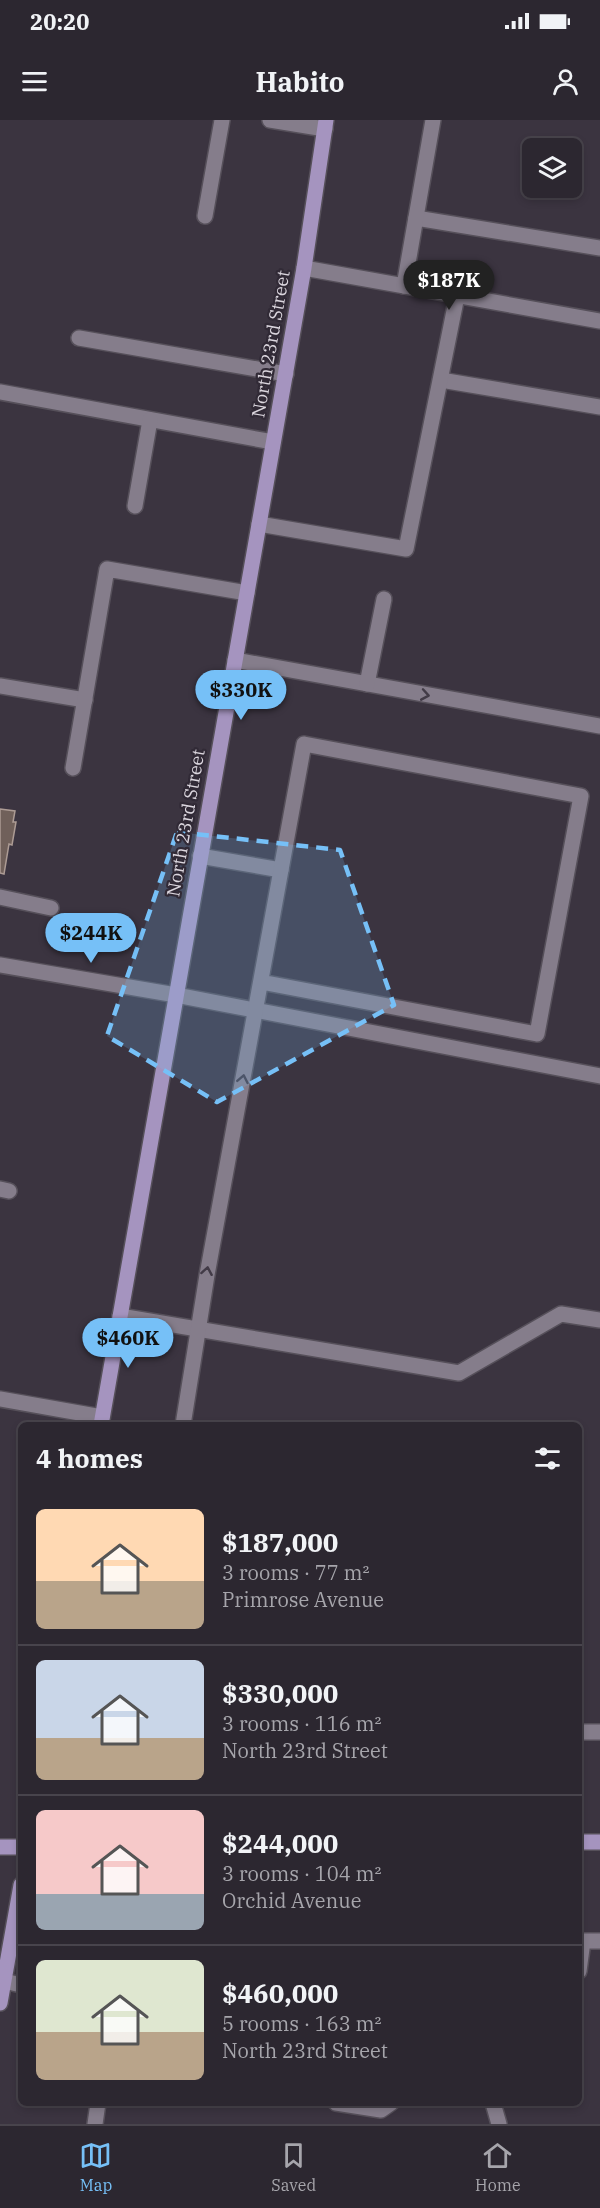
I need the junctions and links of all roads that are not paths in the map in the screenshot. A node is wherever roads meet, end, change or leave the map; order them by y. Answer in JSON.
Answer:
{"nodes":[{"id":1,"x":222,"y":120,"type":"edge"},
{"id":2,"x":270,"y":120,"type":"edge"},
{"id":3,"x":433,"y":120,"type":"edge"},
{"id":4,"x":325,"y":124,"type":"edge"},
{"id":5,"x":205,"y":216,"type":"dead end"},
{"id":6,"x":416,"y":218,"type":"junction"},
{"id":7,"x":600,"y":248,"type":"edge"},
{"id":8,"x":304,"y":268,"type":"junction"},
{"id":9,"x":405,"y":286,"type":"junction"},
{"id":10,"x":458,"y":296,"type":"junction"},
{"id":11,"x":600,"y":321,"type":"edge"},
{"id":12,"x":79,"y":338,"type":"dead end"},
{"id":13,"x":286,"y":374,"type":"junction"},
{"id":14,"x":441,"y":380,"type":"junction"},
{"id":15,"x":0,"y":392,"type":"edge"},
{"id":16,"x":600,"y":407,"type":"edge"},
{"id":17,"x":150,"y":420,"type":"junction"},
{"id":18,"x":273,"y":442,"type":"junction"},
{"id":19,"x":135,"y":506,"type":"dead end"},
{"id":20,"x":259,"y":524,"type":"junction"},
{"id":21,"x":247,"y":593,"type":"junction"},
{"id":22,"x":384,"y":599,"type":"dead end"},
{"id":23,"x":235,"y":660,"type":"junction"},
{"id":24,"x":367,"y":684,"type":"junction"},
{"id":25,"x":0,"y":686,"type":"edge"},
{"id":26,"x":85,"y":700,"type":"junction"},
{"id":27,"x":600,"y":726,"type":"edge"},
{"id":28,"x":73,"y":768,"type":"dead end"},
{"id":29,"x":200,"y":855,"type":"junction"},
{"id":30,"x":281,"y":870,"type":"junction"},
{"id":31,"x":0,"y":897,"type":"edge"},
{"id":32,"x":51,"y":908,"type":"dead end"},
{"id":33,"x":0,"y":965,"type":"edge"},
{"id":34,"x":261,"y":982,"type":"junction"},
{"id":35,"x":176,"y":995,"type":"junction"},
{"id":36,"x":256,"y":1010,"type":"junction"},
{"id":37,"x":600,"y":1077,"type":"edge"},
{"id":38,"x":120,"y":1316,"type":"junction"},
{"id":39,"x":600,"y":1320,"type":"edge"},
{"id":40,"x":198,"y":1329,"type":"junction"},
{"id":41,"x":0,"y":1399,"type":"edge"},
{"id":42,"x":102,"y":1421,"type":"edge"},
{"id":43,"x":183,"y":1422,"type":"edge"},
{"id":44,"x":582,"y":1732,"type":"edge"},
{"id":45,"x":600,"y":1732,"type":"edge"},
{"id":46,"x":582,"y":1842,"type":"edge"},
{"id":47,"x":600,"y":1842,"type":"edge"},
{"id":48,"x":0,"y":1847,"type":"edge"},
{"id":49,"x":18,"y":1847,"type":"edge"},
{"id":50,"x":18,"y":1902,"type":"edge"},
{"id":51,"x":600,"y":1941,"type":"edge"},
{"id":52,"x":582,"y":1942,"type":"edge"},
{"id":53,"x":4,"y":1981,"type":"junction"},
{"id":54,"x":18,"y":1984,"type":"edge"},
{"id":55,"x":0,"y":2003,"type":"edge"},
{"id":56,"x":98,"y":2106,"type":"edge"},
{"id":57,"x":355,"y":2106,"type":"edge"},
{"id":58,"x":387,"y":2106,"type":"edge"},
{"id":59,"x":494,"y":2106,"type":"edge"},
{"id":60,"x":95,"y":2124,"type":"edge"},
{"id":61,"x":499,"y":2124,"type":"edge"}],
"edges":[{"from":1,"to":5,"type":"street"},
{"from":2,"to":4,"type":"street"},
{"from":3,"to":6,"type":"street"},
{"from":4,"to":8,"type":"main road","name":"North 23rd Street"},
{"from":6,"to":7,"type":"street"},
{"from":6,"to":9,"type":"street"},
{"from":8,"to":9,"type":"street"},
{"from":8,"to":13,"type":"main road","name":"North 23rd Street"},
{"from":9,"to":10,"type":"street"},
{"from":10,"to":11,"type":"street"},
{"from":10,"to":14,"type":"street"},
{"from":12,"to":13,"type":"street"},
{"from":13,"to":18,"type":"main road","name":"North 23rd Street"},
{"from":14,"to":16,"type":"street"},
{"from":14,"to":20,"type":"street"},
{"from":15,"to":17,"type":"street"},
{"from":17,"to":18,"type":"street"},
{"from":17,"to":19,"type":"street"},
{"from":18,"to":20,"type":"main road","name":"North 23rd Street"},
{"from":20,"to":21,"type":"main road","name":"North 23rd Street"},
{"from":21,"to":23,"type":"main road","name":"North 23rd Street"},
{"from":21,"to":26,"type":"street"},
{"from":22,"to":24,"type":"street"},
{"from":23,"to":24,"type":"street"},
{"from":23,"to":29,"type":"main road","name":"North 23rd Street"},
{"from":24,"to":27,"type":"street","one_way":true},
{"from":25,"to":26,"type":"street"},
{"from":26,"to":28,"type":"street"},
{"from":29,"to":30,"type":"street"},
{"from":29,"to":35,"type":"main road","name":"North 23rd Street"},
{"from":30,"to":34,"type":"street"},
{"from":30,"to":34,"type":"street"},
{"from":31,"to":32,"type":"street"},
{"from":33,"to":35,"type":"street"},
{"from":34,"to":36,"type":"street"},
{"from":35,"to":36,"type":"street"},
{"from":35,"to":38,"type":"main road","name":"North 23rd Street"},
{"from":36,"to":37,"type":"street"},
{"from":40,"to":36,"type":"street","one_way":true},
{"from":38,"to":40,"type":"street"},
{"from":38,"to":42,"type":"main road","name":"North 23rd Street"},
{"from":39,"to":40,"type":"street"},
{"from":40,"to":43,"type":"street"},
{"from":41,"to":42,"type":"street"},
{"from":44,"to":45,"type":"street"},
{"from":46,"to":47,"type":"main road"},
{"from":48,"to":49,"type":"main road"},
{"from":50,"to":53,"type":"main road"},
{"from":51,"to":52,"type":"street"},
{"from":53,"to":54,"type":"street"},
{"from":53,"to":55,"type":"main road"},
{"from":56,"to":60,"type":"street"},
{"from":57,"to":58,"type":"street"},
{"from":59,"to":61,"type":"street"}]}
